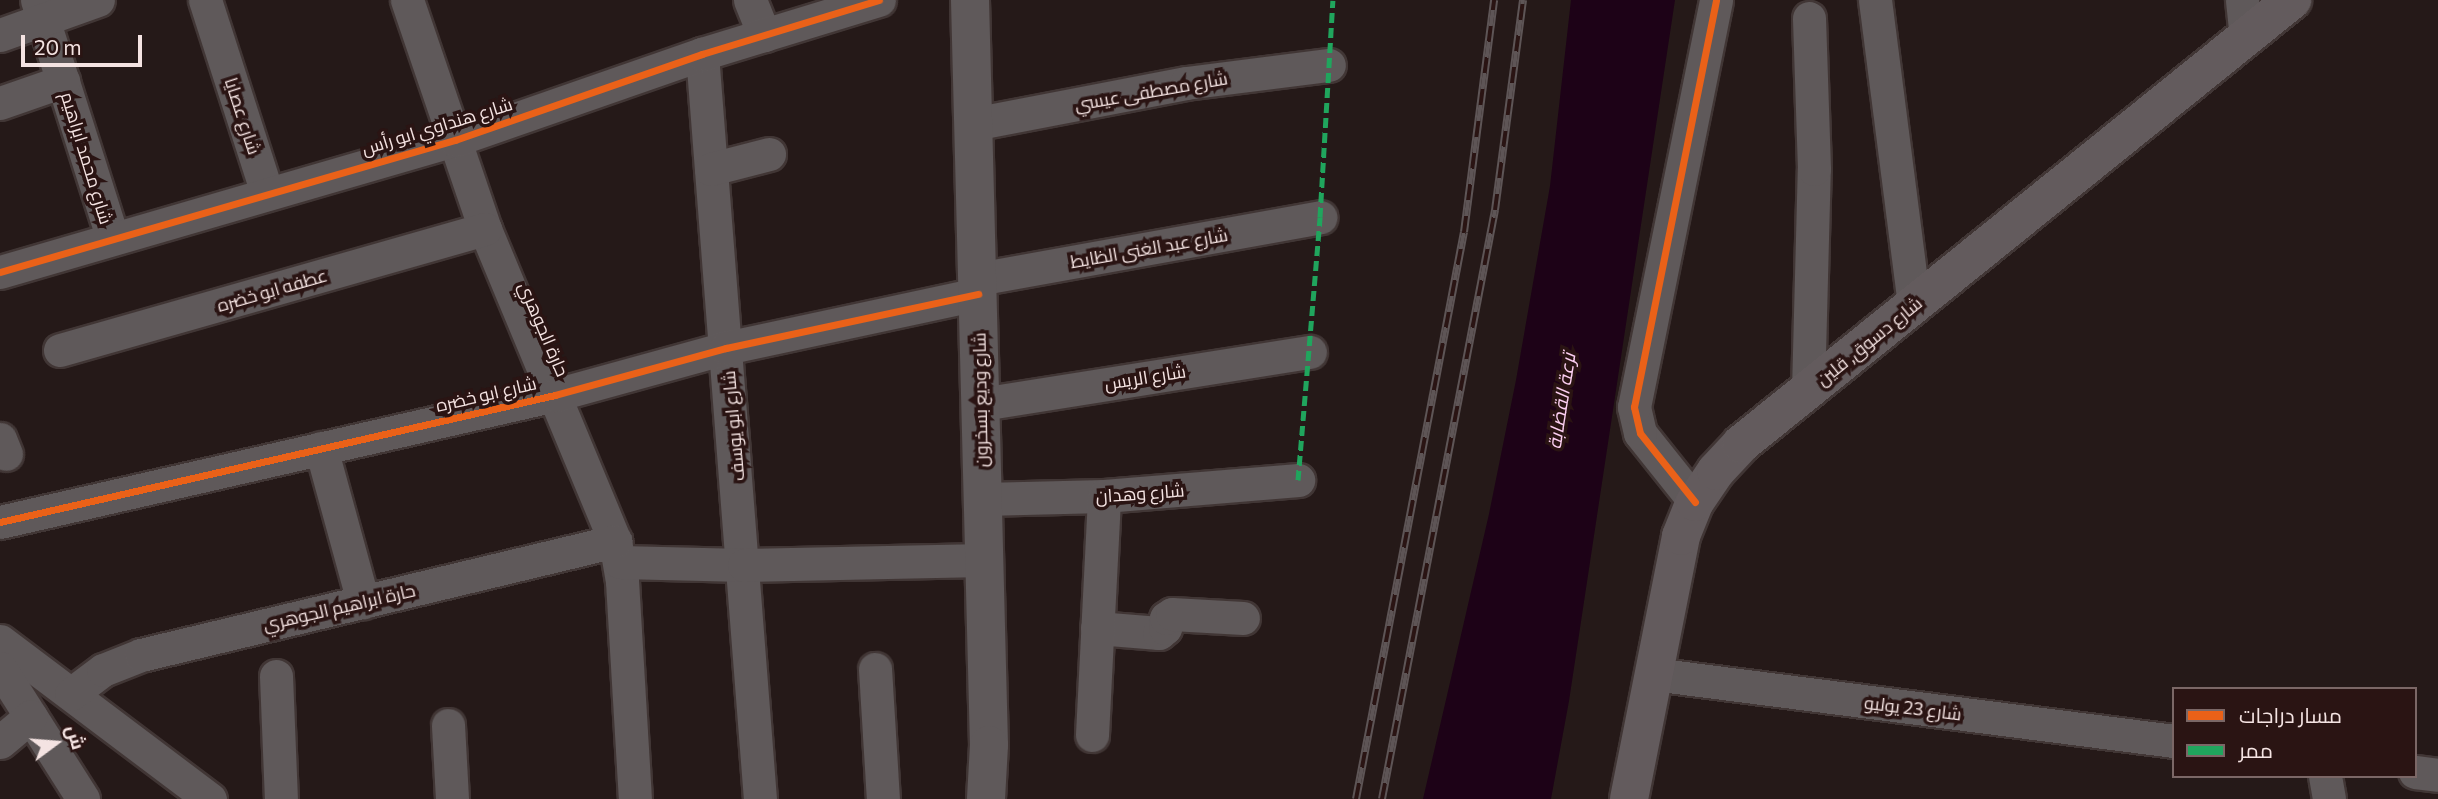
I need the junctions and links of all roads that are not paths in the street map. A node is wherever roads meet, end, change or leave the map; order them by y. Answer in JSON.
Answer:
{"nodes":[{"id":1,"x":98,"y":0,"type":"edge"},
{"id":2,"x":205,"y":0,"type":"edge"},
{"id":3,"x":407,"y":0,"type":"edge"},
{"id":4,"x":750,"y":0,"type":"edge"},
{"id":5,"x":970,"y":0,"type":"edge"},
{"id":6,"x":1716,"y":0,"type":"edge"},
{"id":7,"x":1875,"y":0,"type":"edge"},
{"id":8,"x":2242,"y":0,"type":"edge"},
{"id":9,"x":2292,"y":0,"type":"edge"},
{"id":10,"x":875,"y":1,"type":"edge"},
{"id":11,"x":40,"y":10,"type":"edge"},
{"id":12,"x":1809,"y":18,"type":"dead end"},
{"id":13,"x":0,"y":35,"type":"edge"},
{"id":14,"x":764,"y":35,"type":"junction"},
{"id":15,"x":2246,"y":38,"type":"junction"},
{"id":16,"x":702,"y":54,"type":"junction"},
{"id":17,"x":1329,"y":65,"type":"dead end"},
{"id":18,"x":63,"y":81,"type":"junction"},
{"id":19,"x":0,"y":103,"type":"edge"},
{"id":20,"x":973,"y":124,"type":"junction"},
{"id":21,"x":455,"y":140,"type":"junction"},
{"id":22,"x":769,"y":154,"type":"dead end"},
{"id":23,"x":711,"y":169,"type":"junction"},
{"id":24,"x":267,"y":193,"type":"junction"},
{"id":25,"x":1320,"y":217,"type":"dead end"},
{"id":26,"x":485,"y":229,"type":"junction"},
{"id":27,"x":112,"y":237,"type":"junction"},
{"id":28,"x":0,"y":272,"type":"edge"},
{"id":29,"x":977,"y":286,"type":"junction"},
{"id":30,"x":1914,"y":304,"type":"junction"},
{"id":31,"x":726,"y":348,"type":"junction"},
{"id":32,"x":60,"y":350,"type":"dead end"},
{"id":33,"x":1310,"y":352,"type":"dead end"},
{"id":34,"x":1808,"y":391,"type":"junction"},
{"id":35,"x":555,"y":395,"type":"junction"},
{"id":36,"x":981,"y":404,"type":"junction"},
{"id":37,"x":321,"y":447,"type":"junction"},
{"id":38,"x":1298,"y":480,"type":"dead end"},
{"id":39,"x":1104,"y":496,"type":"junction"},
{"id":40,"x":983,"y":499,"type":"junction"},
{"id":41,"x":1695,"y":502,"type":"junction"},
{"id":42,"x":0,"y":522,"type":"edge"},
{"id":43,"x":617,"y":551,"type":"junction"},
{"id":44,"x":984,"y":560,"type":"junction"},
{"id":45,"x":744,"y":565,"type":"junction"},
{"id":46,"x":363,"y":602,"type":"junction"},
{"id":47,"x":1243,"y":618,"type":"dead end"},
{"id":48,"x":1097,"y":628,"type":"junction"},
{"id":49,"x":0,"y":641,"type":"edge"},
{"id":50,"x":0,"y":668,"type":"edge"},
{"id":51,"x":875,"y":669,"type":"dead end"},
{"id":52,"x":1653,"y":674,"type":"junction"},
{"id":53,"x":276,"y":676,"type":"dead end"},
{"id":54,"x":71,"y":694,"type":"junction"},
{"id":55,"x":31,"y":716,"type":"junction"},
{"id":56,"x":448,"y":725,"type":"dead end"},
{"id":57,"x":1092,"y":735,"type":"dead end"},
{"id":58,"x":2172,"y":741,"type":"edge"},
{"id":59,"x":0,"y":742,"type":"edge"},
{"id":60,"x":2417,"y":772,"type":"edge"},
{"id":61,"x":2438,"y":775,"type":"edge"},
{"id":62,"x":2325,"y":778,"type":"edge"},
{"id":63,"x":83,"y":799,"type":"edge"},
{"id":64,"x":210,"y":799,"type":"edge"},
{"id":65,"x":281,"y":799,"type":"edge"},
{"id":66,"x":452,"y":799,"type":"edge"},
{"id":67,"x":635,"y":799,"type":"edge"},
{"id":68,"x":760,"y":799,"type":"edge"},
{"id":69,"x":883,"y":799,"type":"edge"},
{"id":70,"x":986,"y":799,"type":"edge"},
{"id":71,"x":1629,"y":799,"type":"edge"},
{"id":72,"x":2329,"y":799,"type":"edge"}],
"edges":[{"from":1,"to":11,"type":"street"},
{"from":2,"to":24,"type":"street","name":"شارع عصايا"},
{"from":3,"to":21,"type":"street","name":"حارة الجوهري"},
{"from":4,"to":14,"type":"street"},
{"from":5,"to":20,"type":"street","name":"شارع وديع بسخرون"},
{"from":6,"to":41,"type":"street"},
{"from":7,"to":30,"type":"street"},
{"from":8,"to":15,"type":"street"},
{"from":9,"to":15,"type":"main road","name":"شارع دسوق, قلين"},
{"from":10,"to":14,"type":"street","name":"شارع هنداوي ابو رأس"},
{"from":11,"to":13,"type":"street"},
{"from":11,"to":18,"type":"street","name":"شارع محمد ابراهيم"},
{"from":12,"to":34,"type":"street"},
{"from":14,"to":16,"type":"street","name":"شارع هنداوي ابو رأس"},
{"from":15,"to":30,"type":"main road","name":"شارع دسوق, قلين"},
{"from":16,"to":21,"type":"street","name":"شارع هنداوي ابو رأس"},
{"from":16,"to":23,"type":"street","name":"شارع ابو يوسف"},
{"from":17,"to":20,"type":"street","name":"شارع مصطفى عيسي"},
{"from":18,"to":19,"type":"street"},
{"from":18,"to":27,"type":"street","name":"شارع محمد ابراهيم"},
{"from":20,"to":29,"type":"street","name":"شارع وديع بسخرون"},
{"from":21,"to":24,"type":"street","name":"شارع هنداوي ابو رأس"},
{"from":21,"to":26,"type":"street","name":"حارة الجوهري"},
{"from":22,"to":23,"type":"street"},
{"from":23,"to":31,"type":"street","name":"شارع ابو يوسف"},
{"from":24,"to":27,"type":"street","name":"شارع هنداوي ابو رأس"},
{"from":25,"to":29,"type":"street","name":"شارع عبد الغنى الظايط"},
{"from":26,"to":32,"type":"street","name":"عطفه ابو خضره"},
{"from":26,"to":35,"type":"street","name":"حارة الجوهري"},
{"from":27,"to":28,"type":"street","name":"شارع هنداوي ابو رأس"},
{"from":29,"to":31,"type":"street","name":"شارع ابو خضره"},
{"from":29,"to":36,"type":"street","name":"شارع وديع بسخرون"},
{"from":30,"to":34,"type":"main road","name":"شارع دسوق, قلين"},
{"from":31,"to":35,"type":"street","name":"شارع ابو خضره"},
{"from":31,"to":45,"type":"street","name":"شارع ابو يوسف"},
{"from":33,"to":36,"type":"street","name":"شارع الريس"},
{"from":34,"to":41,"type":"main road","name":"شارع دسوق, قلين"},
{"from":35,"to":37,"type":"street","name":"شارع ابو خضره"},
{"from":35,"to":43,"type":"street","name":"حارة الجوهري"},
{"from":36,"to":40,"type":"street","name":"شارع وديع بسخرون"},
{"from":37,"to":42,"type":"street","name":"شارع ابو خضره"},
{"from":37,"to":46,"type":"street"},
{"from":38,"to":39,"type":"street","name":"شارع وهدان"},
{"from":39,"to":40,"type":"street","name":"شارع وهدان"},
{"from":39,"to":48,"type":"street"},
{"from":40,"to":44,"type":"street","name":"شارع وديع بسخرون"},
{"from":41,"to":52,"type":"main road","name":"شارع دسوق, قلين"},
{"from":43,"to":45,"type":"street","name":"حارة ابراهيم الجوهري"},
{"from":43,"to":46,"type":"street","name":"حارة ابراهيم الجوهري"},
{"from":43,"to":67,"type":"street","name":"حارة الجوهري"},
{"from":44,"to":45,"type":"street","name":"حارة ابراهيم الجوهري"},
{"from":44,"to":70,"type":"street","name":"شارع وديع بسخرون"},
{"from":45,"to":68,"type":"street","name":"شارع ابو يوسف"},
{"from":46,"to":54,"type":"street","name":"حارة ابراهيم الجوهري"},
{"from":47,"to":48,"type":"street"},
{"from":48,"to":57,"type":"street"},
{"from":49,"to":54,"type":"street"},
{"from":50,"to":55,"type":"street"},
{"from":51,"to":69,"type":"street"},
{"from":52,"to":58,"type":"street","name":"شارع 23 يوليو"},
{"from":52,"to":71,"type":"main road","name":"شارع دسوق, قلين"},
{"from":53,"to":65,"type":"street"},
{"from":54,"to":64,"type":"street"},
{"from":55,"to":59,"type":"street"},
{"from":55,"to":63,"type":"street"},
{"from":56,"to":66,"type":"street"},
{"from":60,"to":61,"type":"street"},
{"from":62,"to":72,"type":"street"}]}
